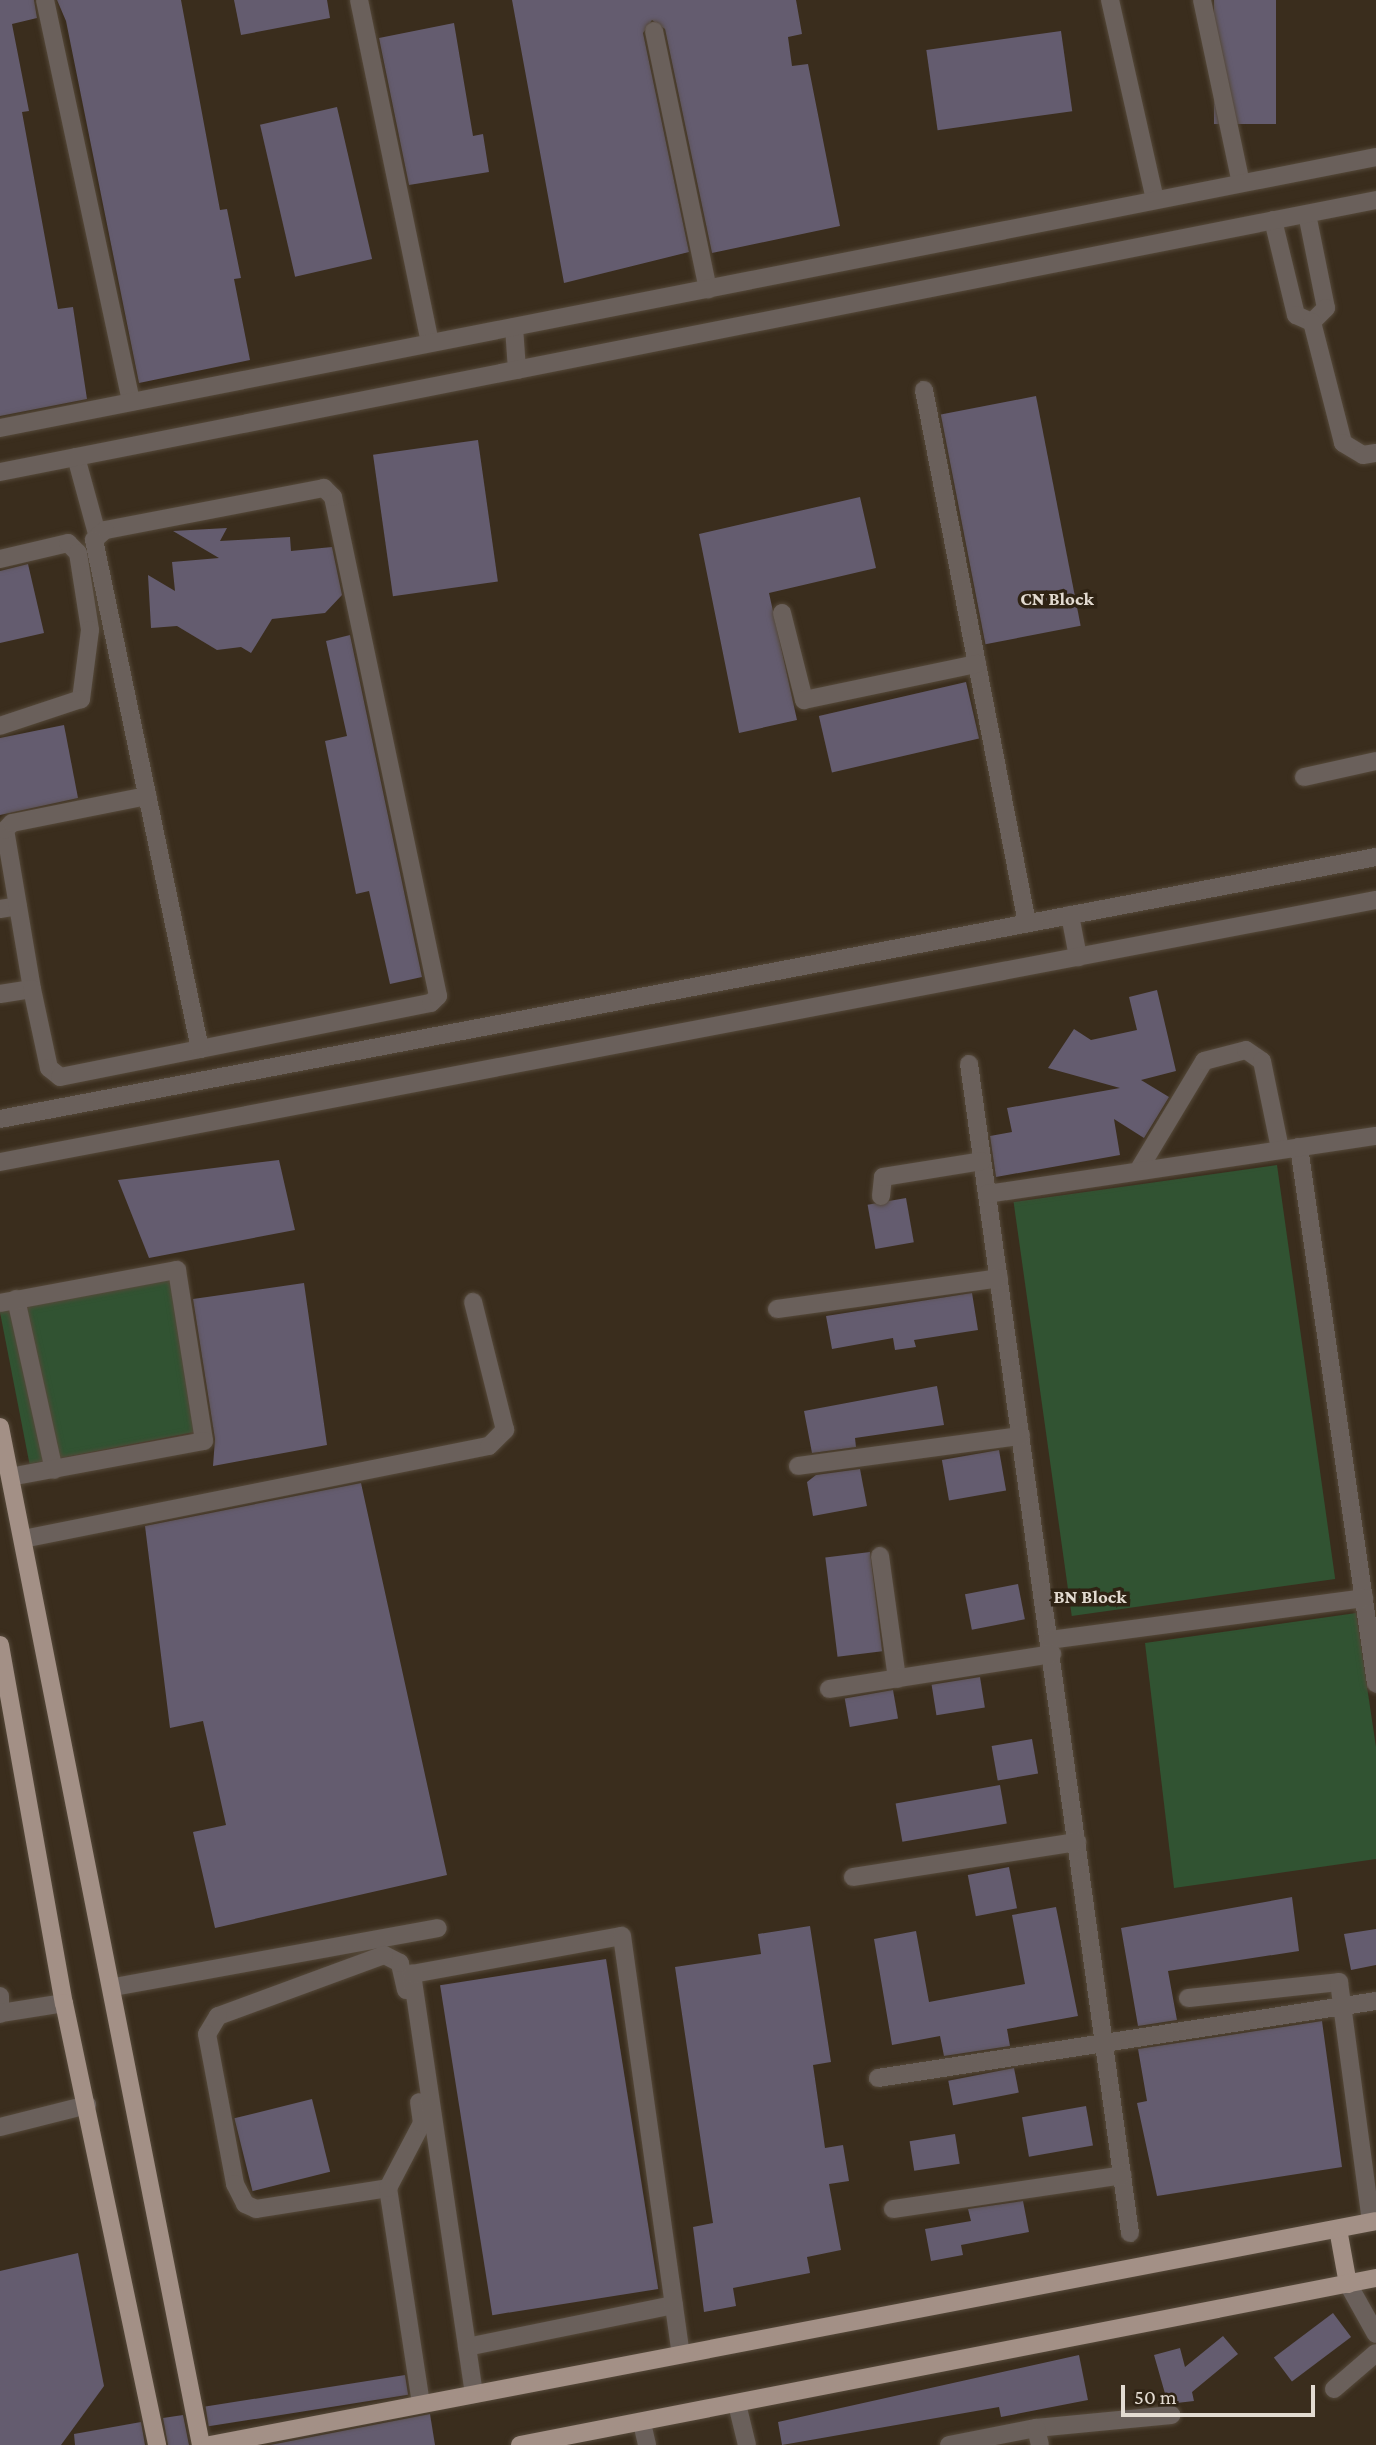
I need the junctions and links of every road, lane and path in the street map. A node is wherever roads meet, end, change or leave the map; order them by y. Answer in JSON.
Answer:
{"nodes":[{"id":1,"x":46,"y":0,"type":"edge"},
{"id":2,"x":359,"y":0,"type":"edge"},
{"id":3,"x":1110,"y":0,"type":"edge"},
{"id":4,"x":1202,"y":0,"type":"edge"},
{"id":5,"x":654,"y":31,"type":"dead end"},
{"id":6,"x":1376,"y":157,"type":"edge"},
{"id":7,"x":1241,"y":183,"type":"junction"},
{"id":8,"x":1155,"y":200,"type":"junction"},
{"id":9,"x":1376,"y":200,"type":"edge"},
{"id":10,"x":1307,"y":214,"type":"junction"},
{"id":11,"x":1273,"y":220,"type":"junction"},
{"id":12,"x":708,"y":289,"type":"junction"},
{"id":13,"x":1312,"y":321,"type":"junction"},
{"id":14,"x":514,"y":327,"type":"junction"},
{"id":15,"x":430,"y":343,"type":"junction"},
{"id":16,"x":517,"y":370,"type":"junction"},
{"id":17,"x":924,"y":390,"type":"dead end"},
{"id":18,"x":131,"y":402,"type":"junction"},
{"id":19,"x":0,"y":428,"type":"edge"},
{"id":20,"x":1376,"y":453,"type":"edge"},
{"id":21,"x":76,"y":457,"type":"junction"},
{"id":22,"x":0,"y":472,"type":"edge"},
{"id":23,"x":97,"y":534,"type":"junction"},
{"id":24,"x":0,"y":559,"type":"edge"},
{"id":25,"x":782,"y":614,"type":"dead end"},
{"id":26,"x":977,"y":664,"type":"junction"},
{"id":27,"x":0,"y":726,"type":"edge"},
{"id":28,"x":1376,"y":761,"type":"edge"},
{"id":29,"x":1304,"y":777,"type":"dead end"},
{"id":30,"x":147,"y":796,"type":"junction"},
{"id":31,"x":1376,"y":857,"type":"edge"},
{"id":32,"x":1376,"y":900,"type":"edge"},
{"id":33,"x":9,"y":908,"type":"edge"},
{"id":34,"x":1070,"y":915,"type":"junction"},
{"id":35,"x":1027,"y":923,"type":"junction"},
{"id":36,"x":1078,"y":957,"type":"junction"},
{"id":37,"x":32,"y":989,"type":"junction"},
{"id":38,"x":0,"y":994,"type":"edge"},
{"id":39,"x":200,"y":1049,"type":"junction"},
{"id":40,"x":969,"y":1064,"type":"dead end"},
{"id":41,"x":0,"y":1119,"type":"edge"},
{"id":42,"x":1376,"y":1136,"type":"edge"},
{"id":43,"x":1299,"y":1147,"type":"junction"},
{"id":44,"x":1280,"y":1149,"type":"junction"},
{"id":45,"x":982,"y":1161,"type":"junction"},
{"id":46,"x":0,"y":1162,"type":"edge"},
{"id":47,"x":1138,"y":1171,"type":"junction"},
{"id":48,"x":987,"y":1194,"type":"junction"},
{"id":49,"x":881,"y":1196,"type":"dead end"},
{"id":50,"x":999,"y":1278,"type":"junction"},
{"id":51,"x":8,"y":1301,"type":"edge"},
{"id":52,"x":473,"y":1302,"type":"dead end"},
{"id":53,"x":777,"y":1309,"type":"dead end"},
{"id":54,"x":0,"y":1427,"type":"edge"},
{"id":55,"x":1021,"y":1436,"type":"junction"},
{"id":56,"x":797,"y":1466,"type":"dead end"},
{"id":57,"x":54,"y":1470,"type":"junction"},
{"id":58,"x":10,"y":1477,"type":"junction"},
{"id":59,"x":23,"y":1539,"type":"junction"},
{"id":60,"x":880,"y":1556,"type":"dead end"},
{"id":61,"x":1364,"y":1598,"type":"junction"},
{"id":62,"x":0,"y":1645,"type":"edge"},
{"id":63,"x":1051,"y":1647,"type":"junction"},
{"id":64,"x":897,"y":1679,"type":"junction"},
{"id":65,"x":1376,"y":1684,"type":"edge"},
{"id":66,"x":829,"y":1689,"type":"dead end"},
{"id":67,"x":1077,"y":1842,"type":"junction"},
{"id":68,"x":853,"y":1877,"type":"dead end"},
{"id":69,"x":438,"y":1928,"type":"dead end"},
{"id":70,"x":114,"y":1987,"type":"junction"},
{"id":71,"x":1188,"y":1997,"type":"dead end"},
{"id":72,"x":1376,"y":2001,"type":"edge"},
{"id":73,"x":64,"y":2003,"type":"junction"},
{"id":74,"x":1343,"y":2007,"type":"junction"},
{"id":75,"x":0,"y":2008,"type":"edge"},
{"id":76,"x":1108,"y":2042,"type":"junction"},
{"id":77,"x":878,"y":2078,"type":"dead end"},
{"id":78,"x":87,"y":2105,"type":"junction"},
{"id":79,"x":0,"y":2127,"type":"edge"},
{"id":80,"x":1122,"y":2175,"type":"junction"},
{"id":81,"x":388,"y":2188,"type":"junction"},
{"id":82,"x":893,"y":2209,"type":"dead end"},
{"id":83,"x":1374,"y":2222,"type":"edge"},
{"id":84,"x":1338,"y":2229,"type":"junction"},
{"id":85,"x":1130,"y":2233,"type":"dead end"},
{"id":86,"x":1376,"y":2278,"type":"edge"},
{"id":87,"x":1348,"y":2284,"type":"junction"},
{"id":88,"x":674,"y":2305,"type":"junction"},
{"id":89,"x":1376,"y":2334,"type":"edge"},
{"id":90,"x":467,"y":2347,"type":"junction"},
{"id":91,"x":1376,"y":2353,"type":"edge"},
{"id":92,"x":681,"y":2354,"type":"junction"},
{"id":93,"x":1334,"y":2389,"type":"dead end"},
{"id":94,"x":474,"y":2393,"type":"junction"},
{"id":95,"x":421,"y":2403,"type":"junction"},
{"id":96,"x":737,"y":2404,"type":"junction"},
{"id":97,"x":1171,"y":2414,"type":"dead end"},
{"id":98,"x":642,"y":2424,"type":"junction"},
{"id":99,"x":1038,"y":2437,"type":"edge"},
{"id":100,"x":157,"y":2445,"type":"edge"},
{"id":101,"x":201,"y":2445,"type":"edge"},
{"id":102,"x":210,"y":2445,"type":"edge"},
{"id":103,"x":520,"y":2445,"type":"edge"},
{"id":104,"x":646,"y":2445,"type":"edge"},
{"id":105,"x":747,"y":2445,"type":"edge"},
{"id":106,"x":949,"y":2445,"type":"edge"}],
"edges":[{"from":1,"to":18,"type":"street"},
{"from":2,"to":15,"type":"street"},
{"from":3,"to":8,"type":"street"},
{"from":4,"to":7,"type":"street"},
{"from":5,"to":12,"type":"street"},
{"from":6,"to":7,"type":"street"},
{"from":7,"to":8,"type":"street"},
{"from":8,"to":12,"type":"street"},
{"from":9,"to":10,"type":"street"},
{"from":10,"to":11,"type":"street"},
{"from":10,"to":13,"type":"street"},
{"from":11,"to":13,"type":"street"},
{"from":11,"to":16,"type":"street"},
{"from":12,"to":14,"type":"street"},
{"from":13,"to":20,"type":"street"},
{"from":14,"to":15,"type":"street"},
{"from":14,"to":16,"type":"street"},
{"from":15,"to":18,"type":"street"},
{"from":16,"to":21,"type":"street"},
{"from":17,"to":26,"type":"street"},
{"from":18,"to":19,"type":"street"},
{"from":21,"to":22,"type":"street"},
{"from":21,"to":23,"type":"street"},
{"from":23,"to":30,"type":"street"},
{"from":23,"to":39,"type":"street"},
{"from":24,"to":27,"type":"street"},
{"from":25,"to":26,"type":"street"},
{"from":26,"to":35,"type":"street"},
{"from":28,"to":29,"type":"street"},
{"from":30,"to":33,"type":"street"},
{"from":30,"to":39,"type":"street"},
{"from":31,"to":34,"type":"street"},
{"from":32,"to":36,"type":"street"},
{"from":33,"to":37,"type":"street"},
{"from":34,"to":35,"type":"street"},
{"from":34,"to":36,"type":"street"},
{"from":35,"to":41,"type":"street"},
{"from":36,"to":46,"type":"street"},
{"from":37,"to":38,"type":"street"},
{"from":37,"to":39,"type":"street"},
{"from":40,"to":45,"type":"street"},
{"from":42,"to":43,"type":"street"},
{"from":43,"to":44,"type":"street"},
{"from":43,"to":61,"type":"street"},
{"from":44,"to":47,"type":"street"},
{"from":44,"to":47,"type":"street"},
{"from":45,"to":48,"type":"street"},
{"from":45,"to":49,"type":"street"},
{"from":47,"to":48,"type":"street"},
{"from":48,"to":50,"type":"street"},
{"from":50,"to":53,"type":"street"},
{"from":50,"to":55,"type":"street"},
{"from":51,"to":57,"type":"street"},
{"from":51,"to":57,"type":"street"},
{"from":52,"to":59,"type":"street"},
{"from":54,"to":58,"type":"main road"},
{"from":55,"to":56,"type":"street"},
{"from":55,"to":63,"type":"street"},
{"from":57,"to":58,"type":"street"},
{"from":58,"to":59,"type":"main road"},
{"from":59,"to":70,"type":"main road"},
{"from":60,"to":64,"type":"street"},
{"from":61,"to":63,"type":"street"},
{"from":61,"to":65,"type":"street"},
{"from":62,"to":73,"type":"main road"},
{"from":63,"to":64,"type":"street"},
{"from":63,"to":67,"type":"street"},
{"from":64,"to":66,"type":"street"},
{"from":67,"to":68,"type":"street"},
{"from":67,"to":76,"type":"street"},
{"from":69,"to":70,"type":"street"},
{"from":70,"to":101,"type":"main road"},
{"from":71,"to":74,"type":"street"},
{"from":72,"to":74,"type":"street"},
{"from":73,"to":75,"type":"street"},
{"from":73,"to":78,"type":"main road"},
{"from":74,"to":76,"type":"street"},
{"from":74,"to":83,"type":"street"},
{"from":76,"to":77,"type":"street"},
{"from":76,"to":80,"type":"street"},
{"from":78,"to":79,"type":"street"},
{"from":78,"to":100,"type":"main road"},
{"from":80,"to":82,"type":"street"},
{"from":80,"to":85,"type":"street"},
{"from":81,"to":81,"type":"street"},
{"from":81,"to":95,"type":"street"},
{"from":83,"to":84,"type":"main road"},
{"from":84,"to":87,"type":"main road"},
{"from":84,"to":92,"type":"main road"},
{"from":86,"to":87,"type":"main road"},
{"from":87,"to":89,"type":"street"},
{"from":87,"to":96,"type":"main road"},
{"from":88,"to":90,"type":"street"},
{"from":88,"to":90,"type":"street"},
{"from":88,"to":92,"type":"street"},
{"from":90,"to":94,"type":"street"},
{"from":91,"to":93,"type":"street"},
{"from":92,"to":94,"type":"main road"},
{"from":94,"to":95,"type":"main road"},
{"from":95,"to":102,"type":"main road"},
{"from":96,"to":98,"type":"main road"},
{"from":96,"to":105,"type":"street"},
{"from":97,"to":99,"type":"street"},
{"from":98,"to":103,"type":"main road"},
{"from":98,"to":104,"type":"street"},
{"from":99,"to":106,"type":"street"}]}
